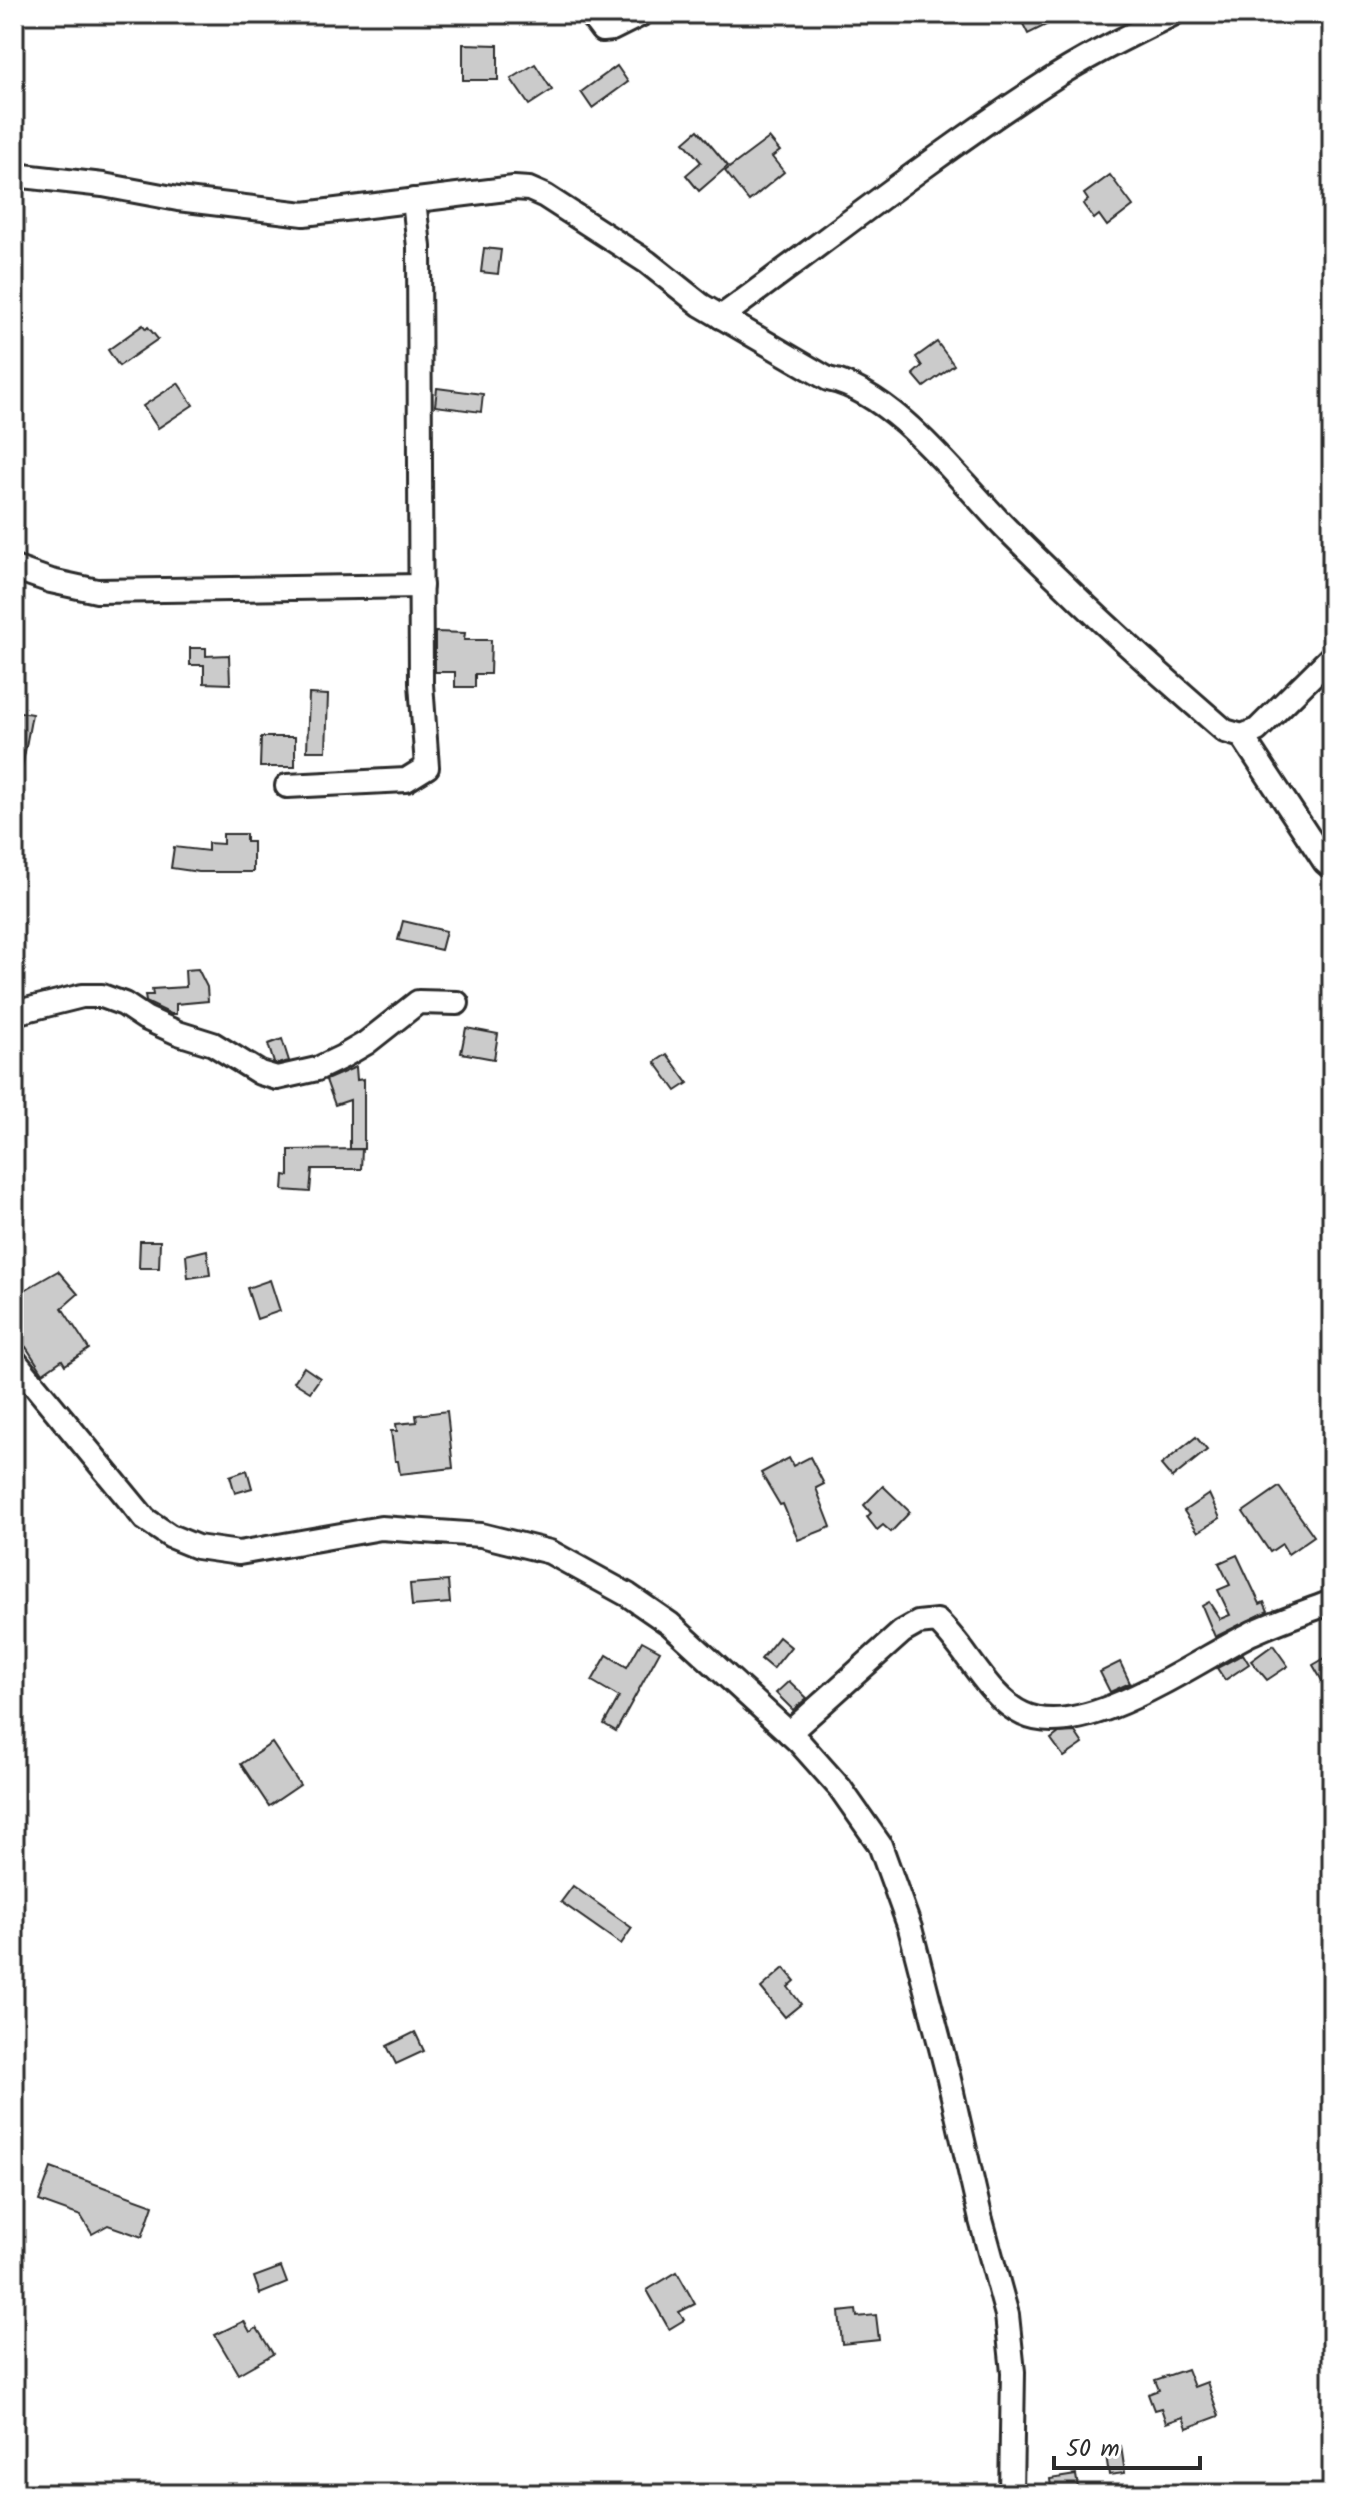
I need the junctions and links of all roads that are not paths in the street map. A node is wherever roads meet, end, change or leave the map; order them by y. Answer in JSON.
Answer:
{"nodes":[{"id":1,"x":590,"y":14,"type":"edge"},
{"id":2,"x":642,"y":14,"type":"edge"},
{"id":3,"x":1173,"y":14,"type":"edge"},
{"id":4,"x":14,"y":175,"type":"edge"},
{"id":5,"x":414,"y":200,"type":"junction"},
{"id":6,"x":721,"y":317,"type":"junction"},
{"id":7,"x":14,"y":568,"type":"edge"},
{"id":8,"x":421,"y":586,"type":"junction"},
{"id":9,"x":1332,"y":656,"type":"edge"},
{"id":10,"x":1242,"y":736,"type":"junction"},
{"id":11,"x":287,"y":786,"type":"dead end"},
{"id":12,"x":1332,"y":868,"type":"edge"},
{"id":13,"x":457,"y":1003,"type":"dead end"},
{"id":14,"x":14,"y":1013,"type":"edge"},
{"id":15,"x":14,"y":1360,"type":"edge"},
{"id":16,"x":1332,"y":1602,"type":"edge"},
{"id":17,"x":789,"y":1733,"type":"junction"},
{"id":18,"x":1011,"y":2494,"type":"edge"}],
"edges":[{"from":1,"to":2,"type":"street"},
{"from":3,"to":6,"type":"street"},
{"from":4,"to":5,"type":"street"},
{"from":5,"to":6,"type":"street"},
{"from":5,"to":8,"type":"street"},
{"from":6,"to":10,"type":"street"},
{"from":7,"to":8,"type":"street"},
{"from":8,"to":11,"type":"street"},
{"from":9,"to":10,"type":"street"},
{"from":10,"to":12,"type":"street"},
{"from":13,"to":14,"type":"street"},
{"from":15,"to":17,"type":"street"},
{"from":16,"to":17,"type":"street"},
{"from":17,"to":18,"type":"street"}]}
